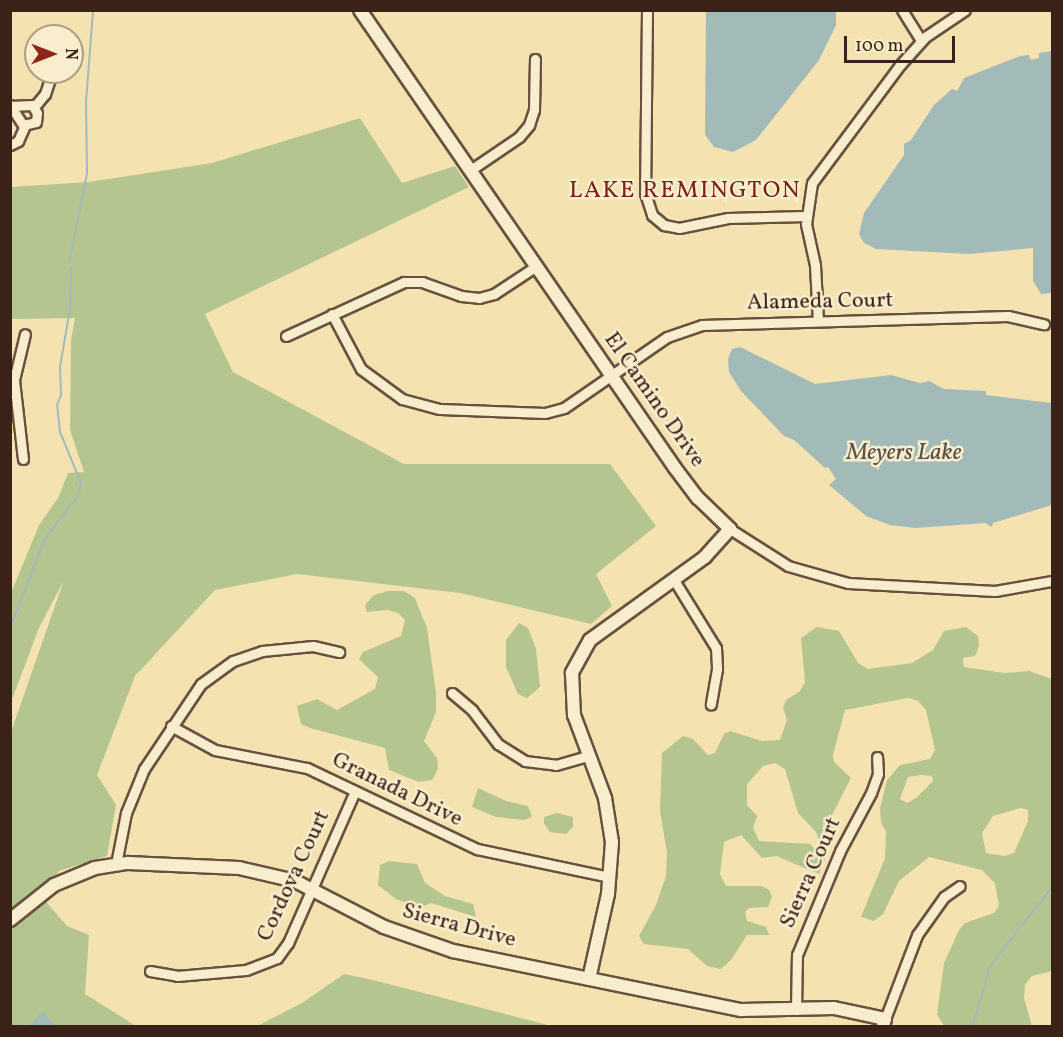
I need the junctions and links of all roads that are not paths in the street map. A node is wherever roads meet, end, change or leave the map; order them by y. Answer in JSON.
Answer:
{"nodes":[{"id":1,"x":360,"y":10,"type":"edge"},
{"id":2,"x":647,"y":10,"type":"edge"},
{"id":3,"x":902,"y":10,"type":"edge"},
{"id":4,"x":965,"y":10,"type":"edge"},
{"id":5,"x":921,"y":41,"type":"junction"},
{"id":6,"x":535,"y":59,"type":"dead end"},
{"id":7,"x":48,"y":84,"type":"edge"},
{"id":8,"x":11,"y":106,"type":"edge"},
{"id":9,"x":34,"y":107,"type":"junction"},
{"id":10,"x":25,"y":125,"type":"junction"},
{"id":11,"x":10,"y":145,"type":"edge"},
{"id":12,"x":469,"y":171,"type":"junction"},
{"id":13,"x":806,"y":216,"type":"junction"},
{"id":14,"x":535,"y":267,"type":"junction"},
{"id":15,"x":332,"y":314,"type":"junction"},
{"id":16,"x":818,"y":321,"type":"junction"},
{"id":17,"x":1044,"y":324,"type":"dead end"},
{"id":18,"x":25,"y":334,"type":"dead end"},
{"id":19,"x":286,"y":336,"type":"dead end"},
{"id":20,"x":611,"y":376,"type":"junction"},
{"id":21,"x":13,"y":389,"type":"edge"},
{"id":22,"x":23,"y":459,"type":"dead end"},
{"id":23,"x":730,"y":528,"type":"junction"},
{"id":24,"x":674,"y":580,"type":"junction"},
{"id":25,"x":1053,"y":581,"type":"edge"},
{"id":26,"x":339,"y":651,"type":"dead end"},
{"id":27,"x":452,"y":693,"type":"dead end"},
{"id":28,"x":711,"y":704,"type":"dead end"},
{"id":29,"x":171,"y":726,"type":"junction"},
{"id":30,"x":590,"y":755,"type":"junction"},
{"id":31,"x":877,"y":757,"type":"dead end"},
{"id":32,"x":355,"y":791,"type":"junction"},
{"id":33,"x":116,"y":864,"type":"junction"},
{"id":34,"x":610,"y":877,"type":"junction"},
{"id":35,"x":960,"y":886,"type":"dead end"},
{"id":36,"x":312,"y":888,"type":"junction"},
{"id":37,"x":10,"y":920,"type":"edge"},
{"id":38,"x":150,"y":971,"type":"dead end"},
{"id":39,"x":589,"y":979,"type":"junction"},
{"id":40,"x":796,"y":1010,"type":"junction"},
{"id":41,"x":884,"y":1023,"type":"edge"}],
"edges":[{"from":1,"to":12,"type":"street","name":"El Camino Drive"},
{"from":2,"to":13,"type":"street"},
{"from":3,"to":5,"type":"street"},
{"from":4,"to":5,"type":"street"},
{"from":5,"to":13,"type":"street"},
{"from":6,"to":12,"type":"street"},
{"from":7,"to":9,"type":"street"},
{"from":8,"to":9,"type":"street"},
{"from":8,"to":10,"type":"street"},
{"from":9,"to":10,"type":"street"},
{"from":10,"to":11,"type":"street"},
{"from":12,"to":14,"type":"street","name":"El Camino Drive"},
{"from":13,"to":16,"type":"street"},
{"from":14,"to":15,"type":"street"},
{"from":14,"to":20,"type":"street","name":"El Camino Drive"},
{"from":15,"to":19,"type":"street"},
{"from":15,"to":20,"type":"street","name":"Alameda Court"},
{"from":16,"to":17,"type":"street","name":"Alameda Court"},
{"from":16,"to":20,"type":"street","name":"Alameda Court"},
{"from":18,"to":21,"type":"street"},
{"from":20,"to":23,"type":"street","name":"El Camino Drive"},
{"from":21,"to":22,"type":"street"},
{"from":23,"to":24,"type":"street"},
{"from":23,"to":25,"type":"street","name":"El Camino Drive"},
{"from":24,"to":28,"type":"street"},
{"from":24,"to":30,"type":"street"},
{"from":26,"to":29,"type":"street"},
{"from":27,"to":30,"type":"street"},
{"from":29,"to":32,"type":"street","name":"Granada Drive"},
{"from":29,"to":33,"type":"street"},
{"from":30,"to":34,"type":"street"},
{"from":31,"to":40,"type":"street","name":"Sierra Court"},
{"from":32,"to":34,"type":"street","name":"Granada Drive"},
{"from":32,"to":36,"type":"street","name":"Cordova Court"},
{"from":33,"to":36,"type":"street","name":"Sierra Drive"},
{"from":33,"to":37,"type":"street","name":"Sierra Drive"},
{"from":34,"to":39,"type":"street"},
{"from":35,"to":41,"type":"street"},
{"from":36,"to":38,"type":"street","name":"Cordova Court"},
{"from":36,"to":39,"type":"street","name":"Sierra Drive"},
{"from":39,"to":40,"type":"street","name":"Sierra Drive"},
{"from":40,"to":41,"type":"street","name":"Sierra Drive"}]}
